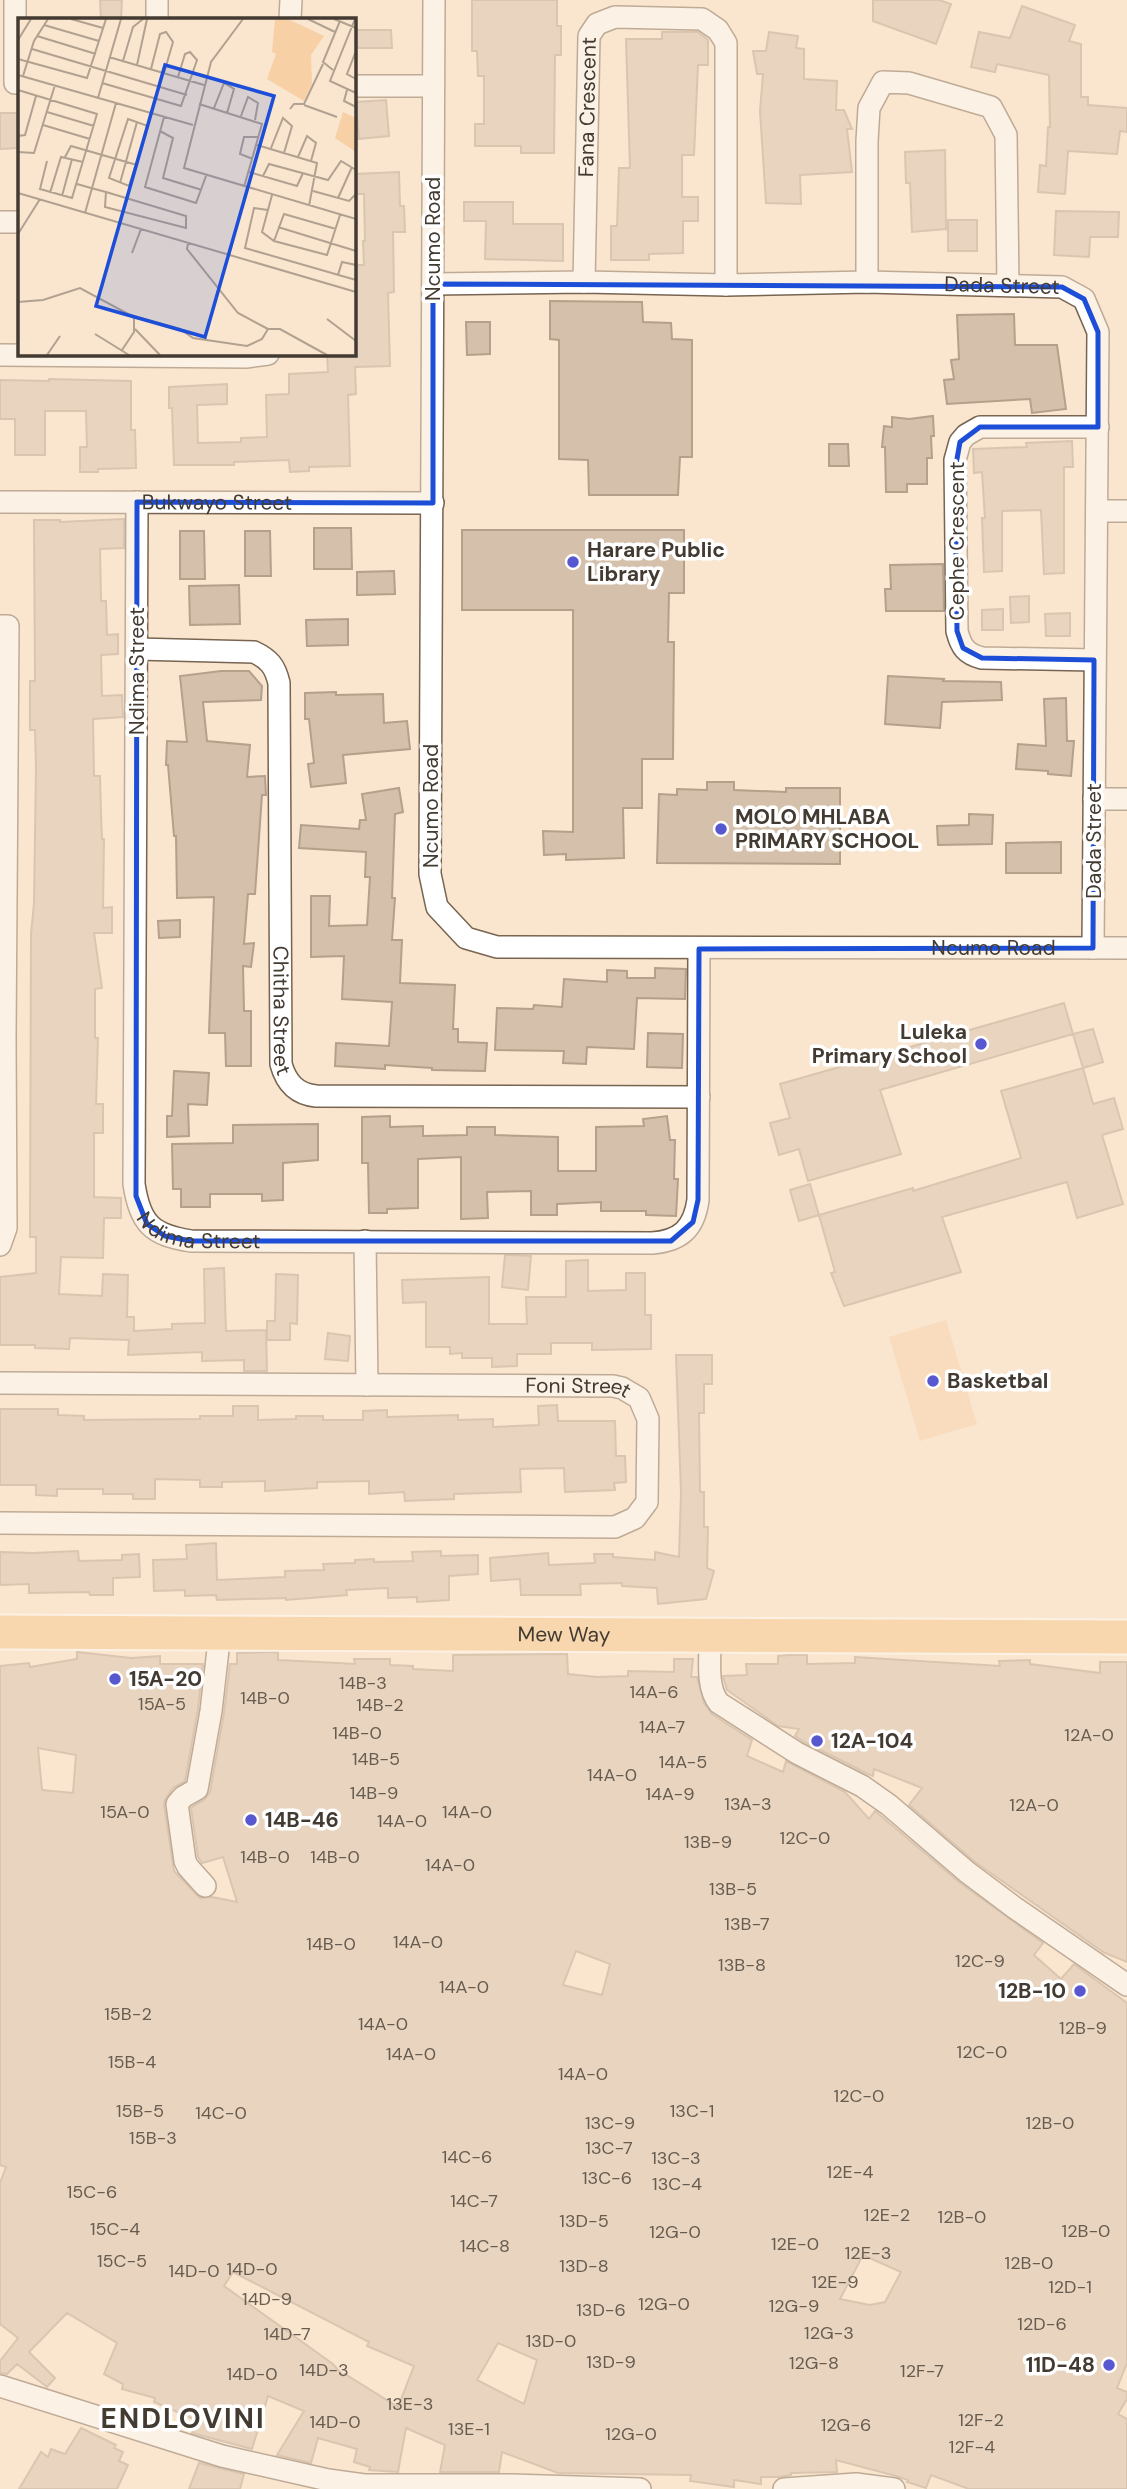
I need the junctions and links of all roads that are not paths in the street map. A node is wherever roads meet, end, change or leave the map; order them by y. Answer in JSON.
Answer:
{"nodes":[{"id":1,"x":15,"y":0,"type":"edge"},
{"id":2,"x":157,"y":0,"type":"edge"},
{"id":3,"x":290,"y":0,"type":"edge"},
{"id":4,"x":434,"y":0,"type":"edge"},
{"id":5,"x":157,"y":18,"type":"edge"},
{"id":6,"x":290,"y":18,"type":"edge"},
{"id":7,"x":11,"y":83,"type":"edge"},
{"id":8,"x":355,"y":86,"type":"edge"},
{"id":9,"x":433,"y":86,"type":"junction"},
{"id":10,"x":0,"y":222,"type":"edge"},
{"id":11,"x":18,"y":222,"type":"edge"},
{"id":12,"x":584,"y":282,"type":"junction"},
{"id":13,"x":867,"y":282,"type":"junction"},
{"id":14,"x":433,"y":284,"type":"junction"},
{"id":15,"x":726,"y":285,"type":"junction"},
{"id":16,"x":1008,"y":285,"type":"junction"},
{"id":17,"x":0,"y":355,"type":"edge"},
{"id":18,"x":262,"y":355,"type":"edge"},
{"id":19,"x":1098,"y":427,"type":"junction"},
{"id":20,"x":0,"y":502,"type":"edge"},
{"id":21,"x":137,"y":502,"type":"junction"},
{"id":22,"x":433,"y":503,"type":"junction"},
{"id":23,"x":1097,"y":511,"type":"junction"},
{"id":24,"x":1127,"y":511,"type":"edge"},
{"id":25,"x":4,"y":626,"type":"edge"},
{"id":26,"x":137,"y":649,"type":"junction"},
{"id":27,"x":1094,"y":660,"type":"junction"},
{"id":28,"x":1094,"y":799,"type":"junction"},
{"id":29,"x":1127,"y":799,"type":"edge"},
{"id":30,"x":699,"y":948,"type":"junction"},
{"id":31,"x":1093,"y":948,"type":"junction"},
{"id":32,"x":1127,"y":948,"type":"edge"},
{"id":33,"x":2,"y":1038,"type":"edge"},
{"id":34,"x":699,"y":1097,"type":"junction"},
{"id":35,"x":365,"y":1241,"type":"junction"},
{"id":36,"x":0,"y":1245,"type":"edge"},
{"id":37,"x":0,"y":1383,"type":"edge"},
{"id":38,"x":367,"y":1385,"type":"junction"},
{"id":39,"x":0,"y":1523,"type":"edge"},
{"id":40,"x":0,"y":1632,"type":"edge"},
{"id":41,"x":220,"y":1632,"type":"junction"},
{"id":42,"x":710,"y":1634,"type":"junction"},
{"id":43,"x":1127,"y":1637,"type":"edge"},
{"id":44,"x":205,"y":1886,"type":"dead end"},
{"id":45,"x":1127,"y":1984,"type":"edge"},
{"id":46,"x":0,"y":2386,"type":"edge"},
{"id":47,"x":397,"y":2487,"type":"edge"},
{"id":48,"x":640,"y":2489,"type":"edge"},
{"id":49,"x":784,"y":2489,"type":"edge"},
{"id":50,"x":894,"y":2489,"type":"edge"}],
"edges":[{"from":1,"to":7,"type":"street"},
{"from":2,"to":5,"type":"street"},
{"from":3,"to":6,"type":"street"},
{"from":4,"to":9,"type":"street","name":"Ncumo Road"},
{"from":8,"to":9,"type":"street"},
{"from":9,"to":14,"type":"street","name":"Ncumo Road"},
{"from":10,"to":11,"type":"street"},
{"from":12,"to":14,"type":"street","name":"Dada Street"},
{"from":12,"to":15,"type":"street","name":"Dada Street"},
{"from":12,"to":15,"type":"street","name":"Fana Crescent"},
{"from":13,"to":15,"type":"street","name":"Dada Street"},
{"from":13,"to":16,"type":"street","name":"Dada Street"},
{"from":13,"to":16,"type":"street"},
{"from":14,"to":22,"type":"street","name":"Ncumo Road"},
{"from":16,"to":19,"type":"street","name":"Dada Street"},
{"from":17,"to":18,"type":"street"},
{"from":19,"to":23,"type":"street","name":"Dada Street"},
{"from":19,"to":27,"type":"street","name":"Cephe Crescent"},
{"from":20,"to":21,"type":"street","name":"Bukwayo Street"},
{"from":21,"to":22,"type":"street","name":"Bukwayo Street"},
{"from":21,"to":26,"type":"street","name":"Ndima Street"},
{"from":22,"to":30,"type":"street","name":"Ncumo Road"},
{"from":23,"to":24,"type":"street"},
{"from":23,"to":27,"type":"street","name":"Dada Street"},
{"from":25,"to":33,"type":"street"},
{"from":26,"to":34,"type":"street","name":"Chitha Street"},
{"from":26,"to":35,"type":"street","name":"Ndima Street"},
{"from":27,"to":28,"type":"street","name":"Dada Street"},
{"from":28,"to":29,"type":"street"},
{"from":28,"to":31,"type":"street","name":"Dada Street"},
{"from":30,"to":31,"type":"street","name":"Ncumo Road"},
{"from":30,"to":34,"type":"street","name":"Ndima Street"},
{"from":31,"to":32,"type":"street","name":"Ncumo Road"},
{"from":33,"to":36,"type":"street"},
{"from":34,"to":35,"type":"street","name":"Ndima Street"},
{"from":35,"to":38,"type":"street"},
{"from":37,"to":38,"type":"street","name":"Foni Street"},
{"from":38,"to":39,"type":"street","name":"Foni Street"},
{"from":40,"to":41,"type":"main road","name":"Mew Way"},
{"from":41,"to":42,"type":"main road","name":"Mew Way"},
{"from":41,"to":44,"type":"street"},
{"from":42,"to":43,"type":"main road","name":"Mew Way"},
{"from":42,"to":45,"type":"street"},
{"from":46,"to":47,"type":"street"},
{"from":47,"to":48,"type":"street"},
{"from":49,"to":50,"type":"street"}]}
